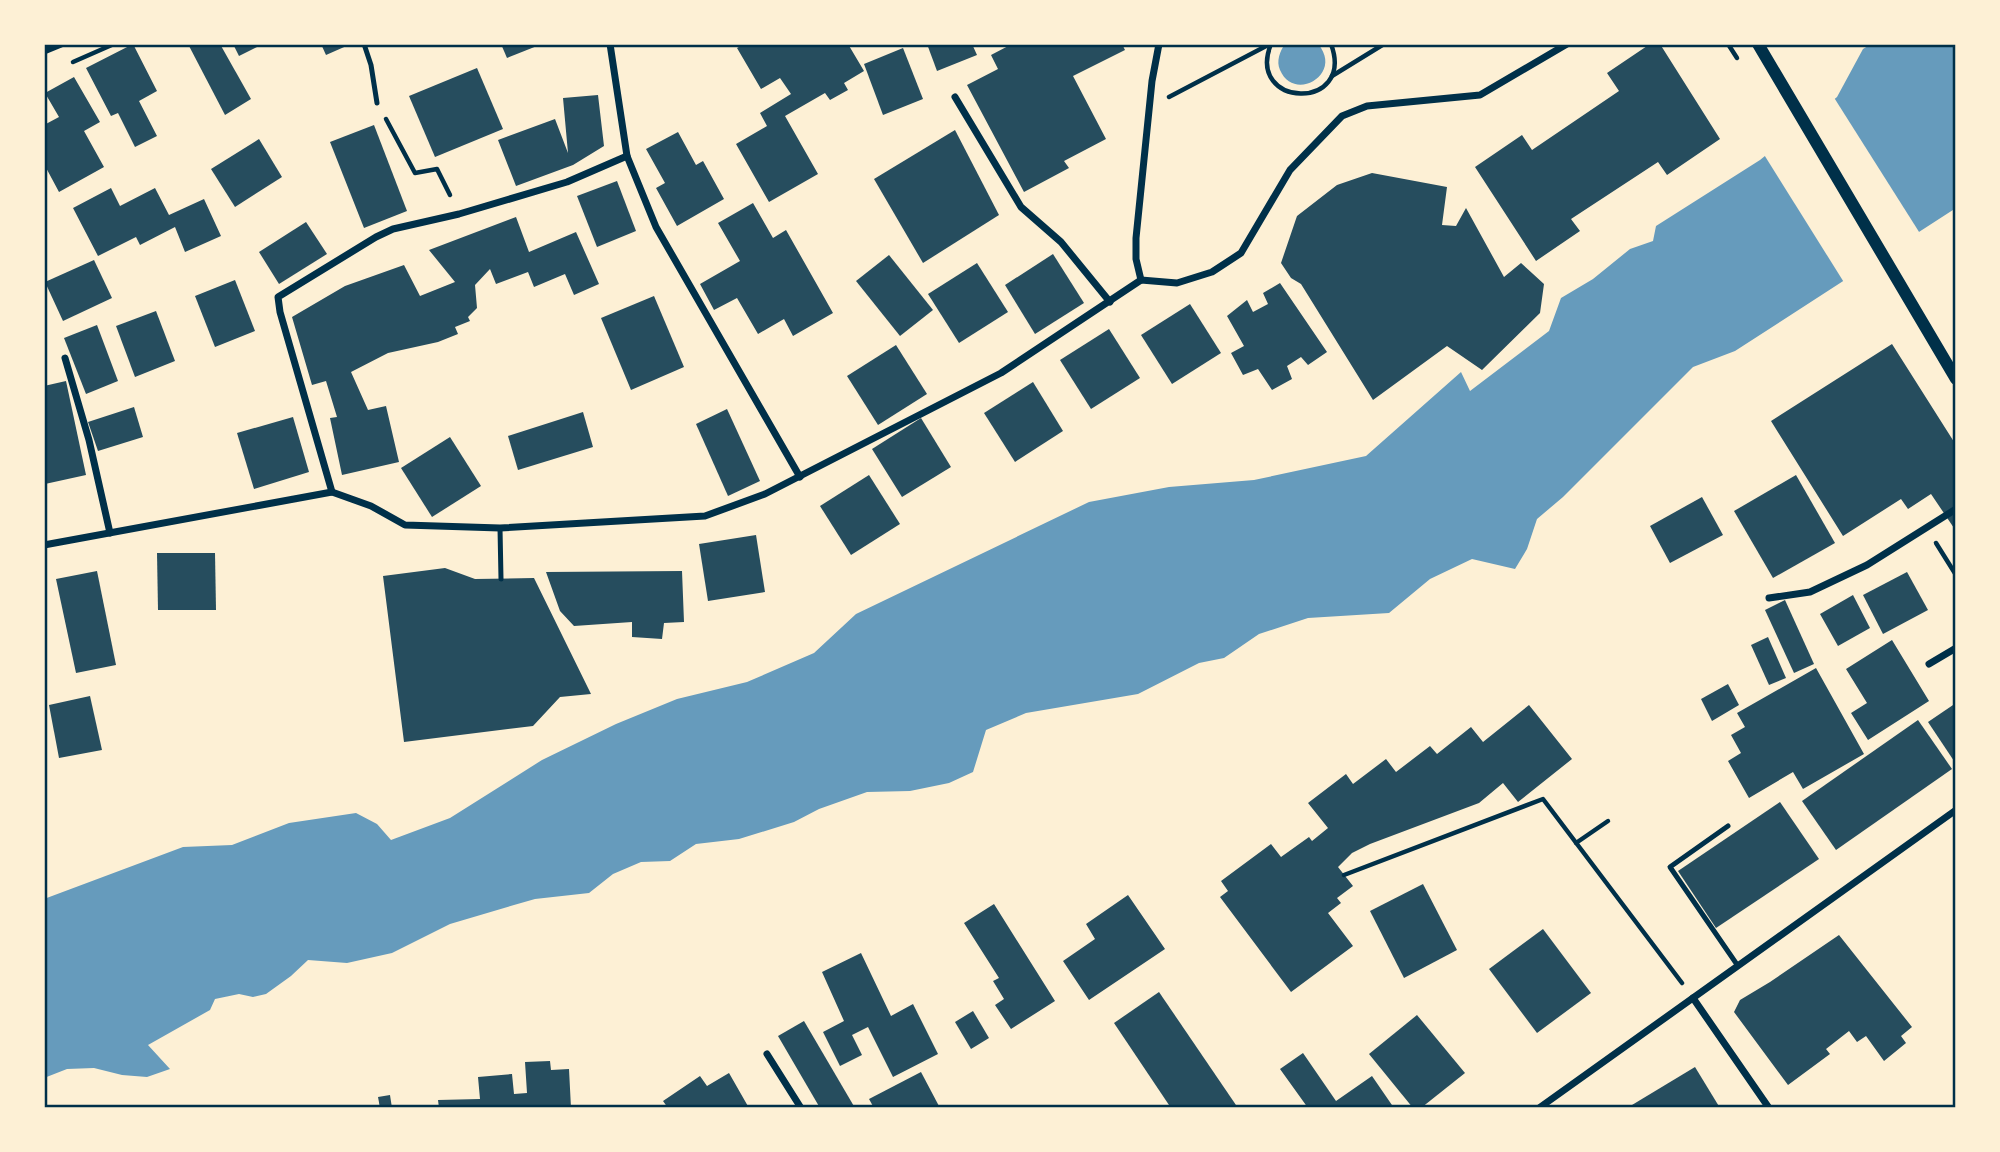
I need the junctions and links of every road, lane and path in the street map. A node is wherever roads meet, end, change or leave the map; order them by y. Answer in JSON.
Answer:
{"nodes":[{"id":1,"x":61,"y":44,"type":"edge"},
{"id":2,"x":114,"y":44,"type":"edge"},
{"id":3,"x":364,"y":44,"type":"edge"},
{"id":4,"x":610,"y":44,"type":"edge"},
{"id":5,"x":1159,"y":44,"type":"edge"},
{"id":6,"x":1270,"y":44,"type":"edge"},
{"id":7,"x":1331,"y":44,"type":"edge"},
{"id":8,"x":1384,"y":44,"type":"edge"},
{"id":9,"x":1567,"y":44,"type":"edge"},
{"id":10,"x":1758,"y":44,"type":"edge"},
{"id":11,"x":44,"y":51,"type":"edge"},
{"id":12,"x":67,"y":64,"type":"dead end"},
{"id":13,"x":1332,"y":77,"type":"junction"},
{"id":14,"x":955,"y":97,"type":"dead end"},
{"id":15,"x":377,"y":103,"type":"joint"},
{"id":16,"x":1150,"y":107,"type":"junction"},
{"id":17,"x":627,"y":156,"type":"junction"},
{"id":18,"x":459,"y":214,"type":"junction"},
{"id":19,"x":1142,"y":280,"type":"junction"},
{"id":20,"x":1110,"y":302,"type":"junction"},
{"id":21,"x":65,"y":358,"type":"dead end"},
{"id":22,"x":1956,"y":379,"type":"edge"},
{"id":23,"x":800,"y":477,"type":"junction"},
{"id":24,"x":332,"y":492,"type":"junction"},
{"id":25,"x":1956,"y":509,"type":"edge"},
{"id":26,"x":500,"y":528,"type":"junction"},
{"id":27,"x":110,"y":533,"type":"junction"},
{"id":28,"x":44,"y":544,"type":"edge"},
{"id":29,"x":1946,"y":558,"type":"dead end"},
{"id":30,"x":1956,"y":575,"type":"edge"},
{"id":31,"x":501,"y":579,"type":"dead end"},
{"id":32,"x":1769,"y":598,"type":"dead end"},
{"id":33,"x":1956,"y":648,"type":"edge"},
{"id":34,"x":1929,"y":664,"type":"dead end"},
{"id":35,"x":1956,"y":810,"type":"edge"},
{"id":36,"x":1608,"y":821,"type":"dead end"},
{"id":37,"x":1728,"y":826,"type":"dead end"},
{"id":38,"x":1576,"y":843,"type":"junction"},
{"id":39,"x":1344,"y":875,"type":"dead end"},
{"id":40,"x":1738,"y":966,"type":"junction"},
{"id":41,"x":1693,"y":998,"type":"junction"},
{"id":42,"x":767,"y":1054,"type":"dead end"},
{"id":43,"x":801,"y":1108,"type":"edge"},
{"id":44,"x":1539,"y":1108,"type":"edge"},
{"id":45,"x":1769,"y":1108,"type":"edge"}],
"edges":[{"from":1,"to":11,"type":"street"},
{"from":2,"to":12,"type":"path"},
{"from":3,"to":15,"type":"lane"},
{"from":4,"to":17,"type":"street"},
{"from":5,"to":16,"type":"street"},
{"from":6,"to":13,"type":"path"},
{"from":6,"to":16,"type":"path"},
{"from":7,"to":13,"type":"path"},
{"from":8,"to":13,"type":"path"},
{"from":9,"to":19,"type":"street"},
{"from":10,"to":22,"type":"street"},
{"from":14,"to":20,"type":"street"},
{"from":15,"to":18,"type":"path"},
{"from":16,"to":19,"type":"street"},
{"from":17,"to":18,"type":"street"},
{"from":17,"to":23,"type":"street"},
{"from":18,"to":24,"type":"street"},
{"from":19,"to":20,"type":"street"},
{"from":20,"to":23,"type":"street"},
{"from":21,"to":27,"type":"street"},
{"from":23,"to":26,"type":"street"},
{"from":24,"to":26,"type":"street"},
{"from":24,"to":27,"type":"street"},
{"from":25,"to":32,"type":"street"},
{"from":26,"to":31,"type":"lane"},
{"from":27,"to":28,"type":"street"},
{"from":29,"to":30,"type":"path"},
{"from":33,"to":34,"type":"street"},
{"from":35,"to":40,"type":"street"},
{"from":36,"to":38,"type":"path"},
{"from":37,"to":40,"type":"lane"},
{"from":38,"to":39,"type":"path"},
{"from":38,"to":41,"type":"path"},
{"from":40,"to":41,"type":"street"},
{"from":41,"to":44,"type":"street"},
{"from":41,"to":45,"type":"street"},
{"from":42,"to":43,"type":"street"}]}
